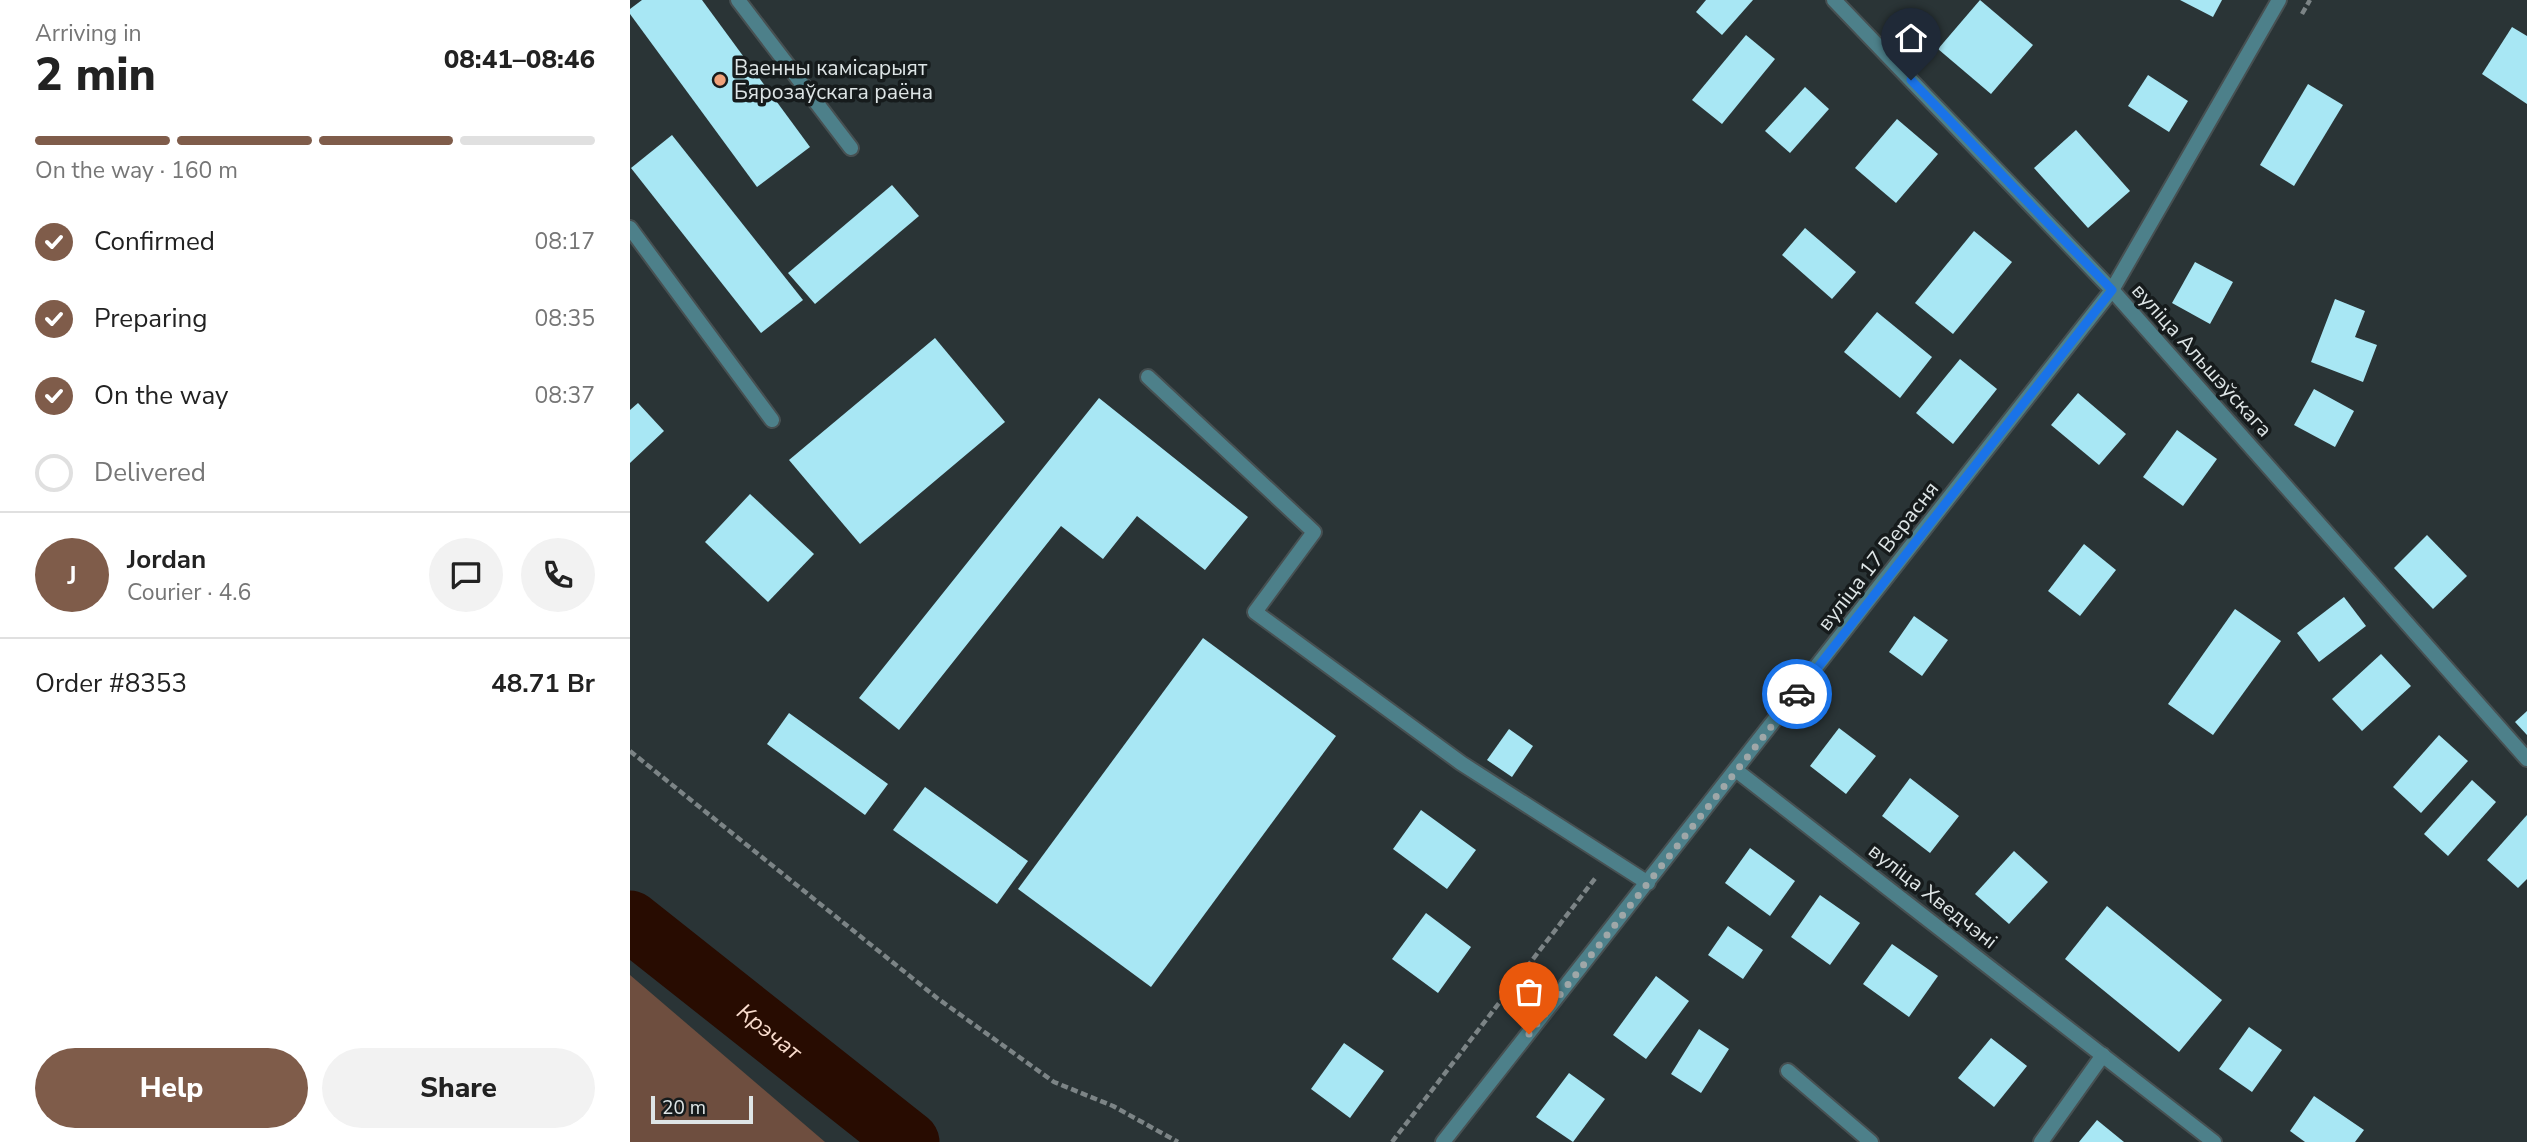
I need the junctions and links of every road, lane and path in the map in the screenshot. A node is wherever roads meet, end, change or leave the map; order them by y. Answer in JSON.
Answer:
{"nodes":[{"id":1,"x":738,"y":0,"type":"edge"},
{"id":2,"x":1834,"y":0,"type":"edge"},
{"id":3,"x":2279,"y":0,"type":"edge"},
{"id":4,"x":851,"y":148,"type":"dead end"},
{"id":5,"x":630,"y":228,"type":"edge"},
{"id":6,"x":2112,"y":290,"type":"junction"},
{"id":7,"x":1148,"y":377,"type":"dead end"},
{"id":8,"x":772,"y":420,"type":"dead end"},
{"id":9,"x":630,"y":751,"type":"edge"},
{"id":10,"x":2527,"y":759,"type":"edge"},
{"id":11,"x":1737,"y":771,"type":"junction"},
{"id":12,"x":1610,"y":859,"type":"junction"},
{"id":13,"x":1648,"y":883,"type":"junction"},
{"id":14,"x":2103,"y":1055,"type":"junction"},
{"id":15,"x":1787,"y":1071,"type":"dead end"},
{"id":16,"x":1178,"y":1142,"type":"edge"},
{"id":17,"x":1392,"y":1142,"type":"edge"},
{"id":18,"x":1443,"y":1142,"type":"edge"},
{"id":19,"x":1871,"y":1142,"type":"edge"},
{"id":20,"x":2041,"y":1142,"type":"edge"},
{"id":21,"x":2214,"y":1142,"type":"edge"}],
"edges":[{"from":1,"to":4,"type":"street"},
{"from":2,"to":6,"type":"street","name":"вуліца Альшэўскага"},
{"from":3,"to":6,"type":"street","name":"вуліца 17 Верасня"},
{"from":5,"to":8,"type":"street"},
{"from":6,"to":10,"type":"street","name":"вуліца Альшэўскага"},
{"from":6,"to":11,"type":"street","name":"вуліца 17 Верасня"},
{"from":7,"to":12,"type":"street"},
{"from":9,"to":16,"type":"path"},
{"from":11,"to":13,"type":"street","name":"вуліца 17 Верасня"},
{"from":11,"to":14,"type":"street","name":"вуліца Хведчэні"},
{"from":12,"to":13,"type":"street"},
{"from":12,"to":17,"type":"path"},
{"from":13,"to":18,"type":"street","name":"вуліца 17 Верасня"},
{"from":14,"to":20,"type":"street"},
{"from":14,"to":21,"type":"street","name":"вуліца Хведчэні"},
{"from":15,"to":19,"type":"street"}]}
